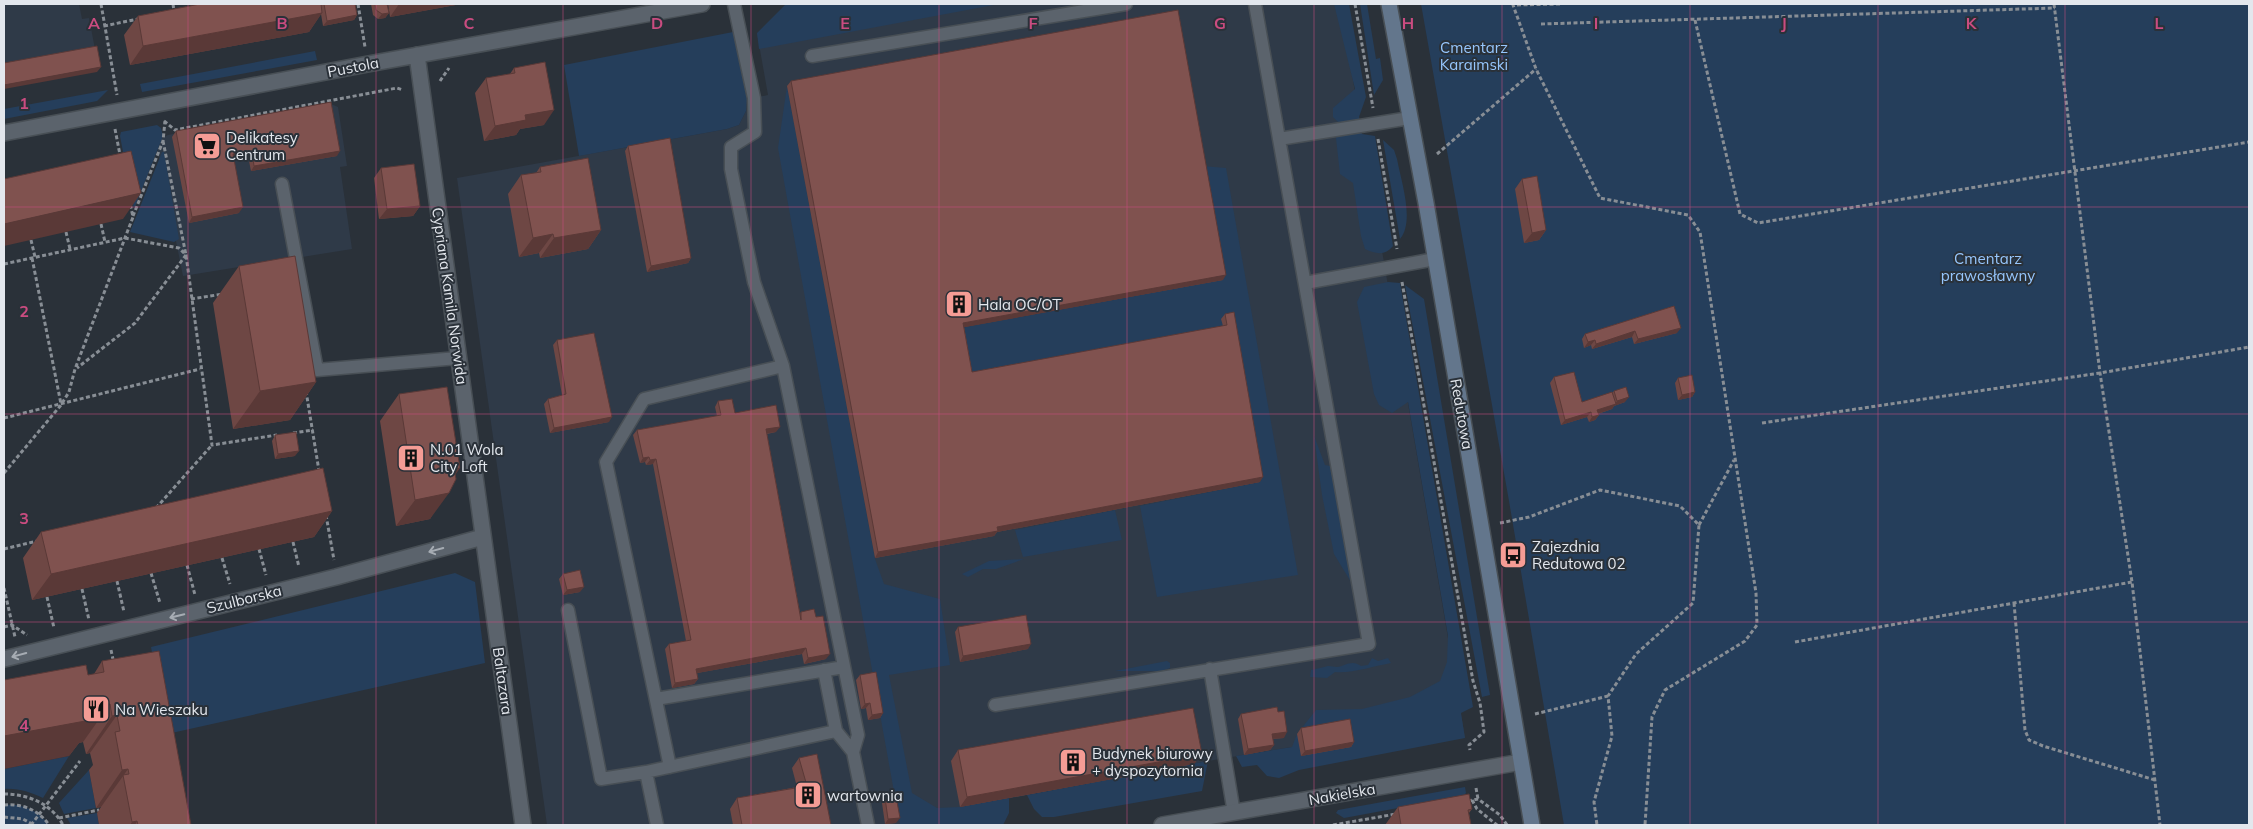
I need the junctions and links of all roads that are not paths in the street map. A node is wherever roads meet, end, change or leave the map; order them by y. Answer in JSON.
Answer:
{"nodes":[{"id":1,"x":702,"y":4,"type":"edge"},
{"id":2,"x":734,"y":4,"type":"edge"},
{"id":3,"x":1126,"y":4,"type":"edge"},
{"id":4,"x":1255,"y":4,"type":"edge"},
{"id":5,"x":1389,"y":4,"type":"edge"},
{"id":6,"x":417,"y":55,"type":"junction"},
{"id":7,"x":812,"y":56,"type":"dead end"},
{"id":8,"x":1410,"y":118,"type":"junction"},
{"id":9,"x":4,"y":133,"type":"edge"},
{"id":10,"x":1279,"y":139,"type":"junction"},
{"id":11,"x":282,"y":184,"type":"dead end"},
{"id":12,"x":1435,"y":259,"type":"junction"},
{"id":13,"x":1305,"y":283,"type":"junction"},
{"id":14,"x":458,"y":358,"type":"junction"},
{"id":15,"x":783,"y":366,"type":"junction"},
{"id":16,"x":484,"y":537,"type":"junction"},
{"id":17,"x":568,"y":610,"type":"dead end"},
{"id":18,"x":11,"y":657,"type":"edge"},
{"id":19,"x":844,"y":667,"type":"junction"},
{"id":20,"x":1210,"y":669,"type":"junction"},
{"id":21,"x":824,"y":670,"type":"junction"},
{"id":22,"x":656,"y":699,"type":"junction"},
{"id":23,"x":995,"y":705,"type":"dead end"},
{"id":24,"x":836,"y":731,"type":"junction"},
{"id":25,"x":853,"y":752,"type":"junction"},
{"id":26,"x":1521,"y":762,"type":"junction"},
{"id":27,"x":670,"y":767,"type":"junction"},
{"id":28,"x":646,"y":772,"type":"junction"},
{"id":29,"x":1234,"y":813,"type":"junction"},
{"id":30,"x":523,"y":825,"type":"edge"},
{"id":31,"x":657,"y":825,"type":"edge"},
{"id":32,"x":868,"y":825,"type":"edge"},
{"id":33,"x":1162,"y":825,"type":"edge"},
{"id":34,"x":1532,"y":825,"type":"edge"}],
"edges":[{"from":1,"to":6,"type":"street","name":"Pustola"},
{"from":2,"to":15,"type":"lane"},
{"from":3,"to":7,"type":"lane"},
{"from":4,"to":10,"type":"lane"},
{"from":5,"to":8,"type":"street","name":"Redutowa"},
{"from":6,"to":9,"type":"street","name":"Pustola"},
{"from":6,"to":14,"type":"street","name":"Cypriana Kamila Norwida"},
{"from":8,"to":10,"type":"lane"},
{"from":8,"to":12,"type":"street","name":"Redutowa"},
{"from":10,"to":13,"type":"lane"},
{"from":11,"to":14,"type":"lane"},
{"from":12,"to":13,"type":"lane"},
{"from":12,"to":26,"type":"street","name":"Redutowa"},
{"from":13,"to":20,"type":"lane"},
{"from":14,"to":16,"type":"street","name":"Cypriana Kamila Norwida"},
{"from":15,"to":19,"type":"lane"},
{"from":15,"to":22,"type":"lane"},
{"from":16,"to":18,"type":"street","name":"Szulborska","one_way":true},
{"from":16,"to":30,"type":"street","name":"Baltazara"},
{"from":17,"to":28,"type":"lane"},
{"from":19,"to":21,"type":"lane"},
{"from":19,"to":25,"type":"lane"},
{"from":20,"to":23,"type":"lane"},
{"from":20,"to":29,"type":"lane"},
{"from":21,"to":22,"type":"lane"},
{"from":21,"to":24,"type":"lane"},
{"from":22,"to":27,"type":"lane"},
{"from":24,"to":25,"type":"lane"},
{"from":24,"to":27,"type":"lane"},
{"from":25,"to":32,"type":"lane"},
{"from":26,"to":29,"type":"street","name":"Nakielska"},
{"from":26,"to":34,"type":"street","name":"Redutowa"},
{"from":27,"to":28,"type":"lane"},
{"from":28,"to":31,"type":"lane"},
{"from":29,"to":33,"type":"street","name":"Nakielska"}]}
